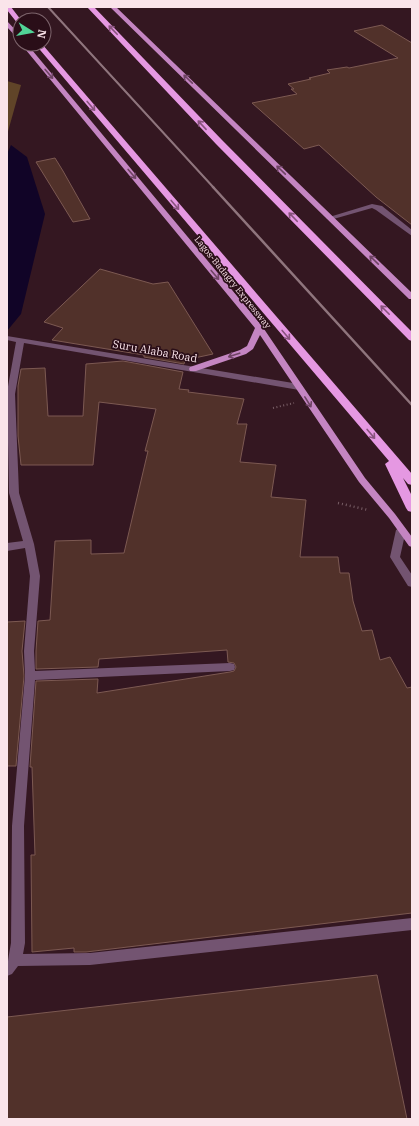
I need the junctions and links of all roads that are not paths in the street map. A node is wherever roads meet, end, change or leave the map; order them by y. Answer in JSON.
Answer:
{"nodes":[{"id":1,"x":90,"y":7,"type":"edge"},
{"id":2,"x":114,"y":7,"type":"edge"},
{"id":3,"x":31,"y":52,"type":"edge"},
{"id":4,"x":45,"y":52,"type":"edge"},
{"id":5,"x":330,"y":218,"type":"junction"},
{"id":6,"x":412,"y":234,"type":"edge"},
{"id":7,"x":412,"y":297,"type":"edge"},
{"id":8,"x":259,"y":328,"type":"junction"},
{"id":9,"x":8,"y":338,"type":"edge"},
{"id":10,"x":412,"y":338,"type":"edge"},
{"id":11,"x":20,"y":340,"type":"junction"},
{"id":12,"x":193,"y":369,"type":"junction"},
{"id":13,"x":299,"y":386,"type":"junction"},
{"id":14,"x":386,"y":452,"type":"junction"},
{"id":15,"x":412,"y":481,"type":"edge"},
{"id":16,"x":412,"y":508,"type":"edge"},
{"id":17,"x":401,"y":530,"type":"junction"},
{"id":18,"x":29,"y":544,"type":"junction"},
{"id":19,"x":412,"y":544,"type":"edge"},
{"id":20,"x":7,"y":547,"type":"edge"},
{"id":21,"x":412,"y":583,"type":"edge"},
{"id":22,"x":230,"y":667,"type":"dead end"},
{"id":23,"x":30,"y":676,"type":"junction"},
{"id":24,"x":412,"y":924,"type":"edge"},
{"id":25,"x":11,"y":965,"type":"edge"}],
"edges":[{"from":10,"to":1,"type":"highway","one_way":true},
{"from":5,"to":2,"type":"main road","one_way":true},
{"from":3,"to":8,"type":"main road","name":"Lagos-Badagry Expressway","one_way":true},
{"from":4,"to":14,"type":"highway","name":"Lagos-Badagry Expressway","one_way":true},
{"from":5,"to":6,"type":"street"},
{"from":7,"to":5,"type":"main road","one_way":true},
{"from":8,"to":12,"type":"main road","one_way":true},
{"from":8,"to":13,"type":"main road","name":"Lagos-Badagry Expressway"},
{"from":9,"to":11,"type":"street","name":"Suru Alaba Road"},
{"from":11,"to":12,"type":"street","name":"Suru Alaba Road"},
{"from":11,"to":18,"type":"street"},
{"from":12,"to":13,"type":"street","name":"Suru Alaba Road"},
{"from":13,"to":17,"type":"main road","name":"Lagos-Badagry Expressway","one_way":true},
{"from":14,"to":15,"type":"highway","name":"Lagos-Badagry Expressway"},
{"from":14,"to":16,"type":"highway"},
{"from":17,"to":19,"type":"main road","name":"Lagos-Badagry Expressway"},
{"from":17,"to":21,"type":"street"},
{"from":18,"to":20,"type":"street"},
{"from":18,"to":23,"type":"street"},
{"from":22,"to":23,"type":"street"},
{"from":23,"to":25,"type":"street"},
{"from":24,"to":25,"type":"street"}]}
